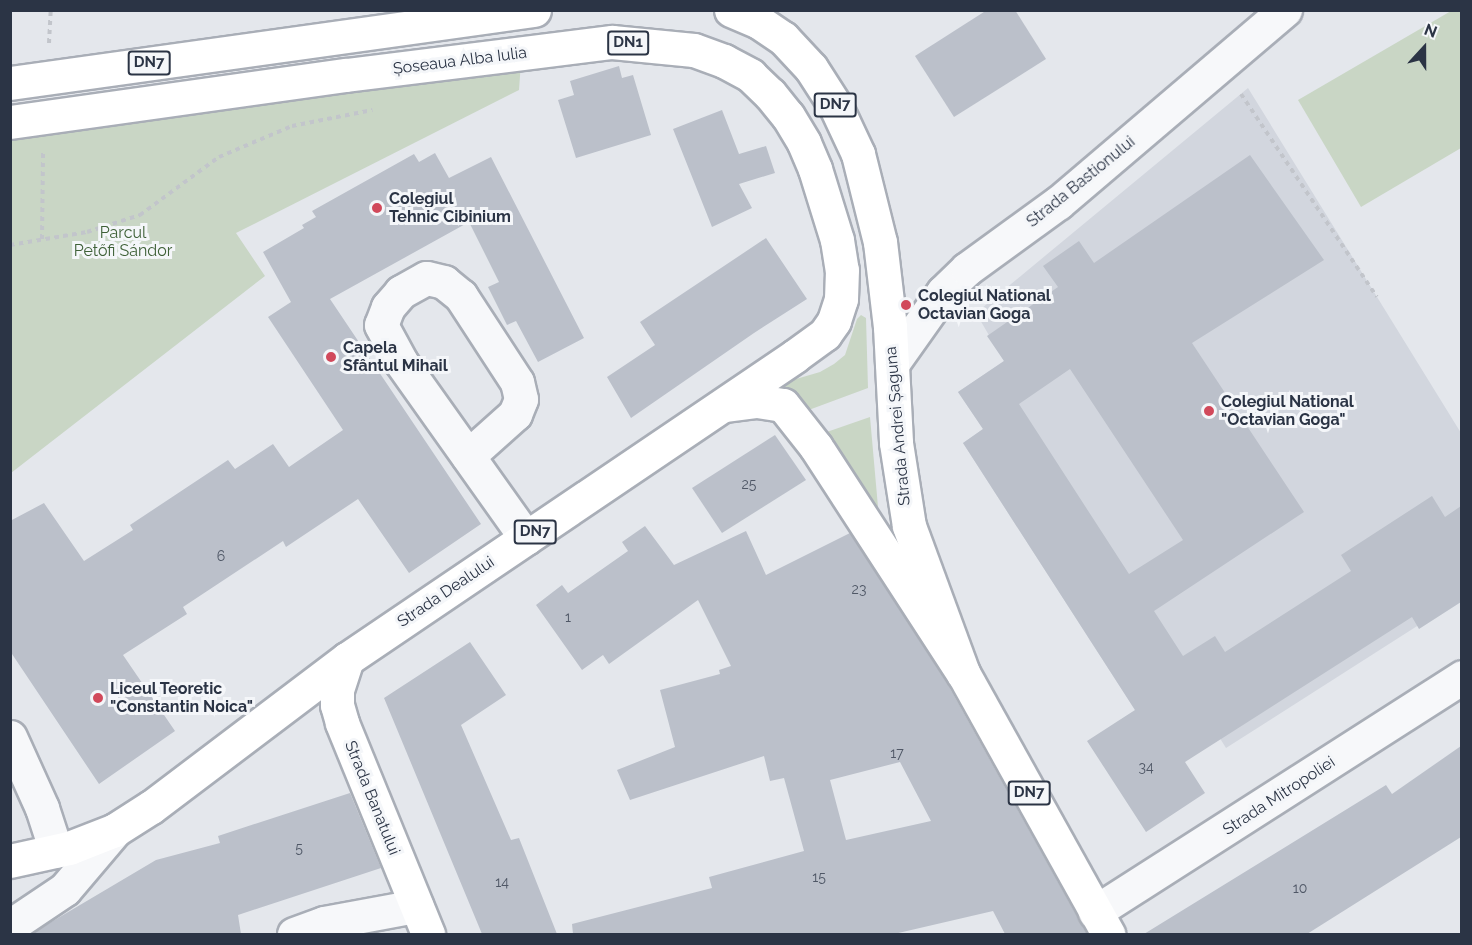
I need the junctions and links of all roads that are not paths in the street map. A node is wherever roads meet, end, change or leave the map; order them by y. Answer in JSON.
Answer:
{"nodes":[{"id":1,"x":534,"y":10,"type":"edge"},
{"id":2,"x":731,"y":10,"type":"edge"},
{"id":3,"x":1285,"y":10,"type":"edge"},
{"id":4,"x":10,"y":82,"type":"edge"},
{"id":5,"x":10,"y":122,"type":"edge"},
{"id":6,"x":827,"y":208,"type":"joint"},
{"id":7,"x":892,"y":364,"type":"junction"},
{"id":8,"x":723,"y":405,"type":"junction"},
{"id":9,"x":468,"y":456,"type":"junction"},
{"id":10,"x":526,"y":538,"type":"junction"},
{"id":11,"x":347,"y":659,"type":"junction"},
{"id":12,"x":963,"y":673,"type":"junction"},
{"id":13,"x":1461,"y":678,"type":"edge"},
{"id":14,"x":10,"y":737,"type":"edge"},
{"id":15,"x":115,"y":830,"type":"junction"},
{"id":16,"x":56,"y":851,"type":"junction"},
{"id":17,"x":10,"y":861,"type":"edge"},
{"id":18,"x":422,"y":920,"type":"edge"},
{"id":19,"x":1102,"y":923,"type":"edge"},
{"id":20,"x":10,"y":926,"type":"edge"},
{"id":21,"x":294,"y":934,"type":"edge"}],
"edges":[{"from":1,"to":4,"type":"main road","number":"DN7"},
{"from":2,"to":7,"type":"main road","name":"Strada Andrei Șaguna","number":"DN7"},
{"from":3,"to":7,"type":"street","name":"Strada Bastionului"},
{"from":5,"to":6,"type":"main road","name":"Șoseaua Alba Iulia","number":"DN1"},
{"from":6,"to":8,"type":"main road","name":"Strada Dealului","number":"DN7"},
{"from":7,"to":12,"type":"main road","name":"Strada Andrei Șaguna","number":"DN7"},
{"from":8,"to":10,"type":"main road","name":"Strada Dealului","number":"DN7"},
{"from":8,"to":12,"type":"main road","name":"Strada Andrei Șaguna","number":"DN7"},
{"from":9,"to":9,"type":"street"},
{"from":9,"to":10,"type":"street"},
{"from":10,"to":11,"type":"main road","name":"Strada Dealului","number":"DN7"},
{"from":11,"to":15,"type":"main road","name":"Strada Dealului"},
{"from":11,"to":18,"type":"main road","name":"Strada Banatului"},
{"from":12,"to":19,"type":"main road","name":"Strada Andrei Șaguna","number":"DN7"},
{"from":13,"to":19,"type":"street","name":"Strada Mitropoliei"},
{"from":14,"to":16,"type":"street"},
{"from":15,"to":16,"type":"main road","name":"Strada Dealului"},
{"from":15,"to":20,"type":"street"},
{"from":16,"to":17,"type":"main road","name":"Strada Dealului"},
{"from":18,"to":21,"type":"street"}]}
